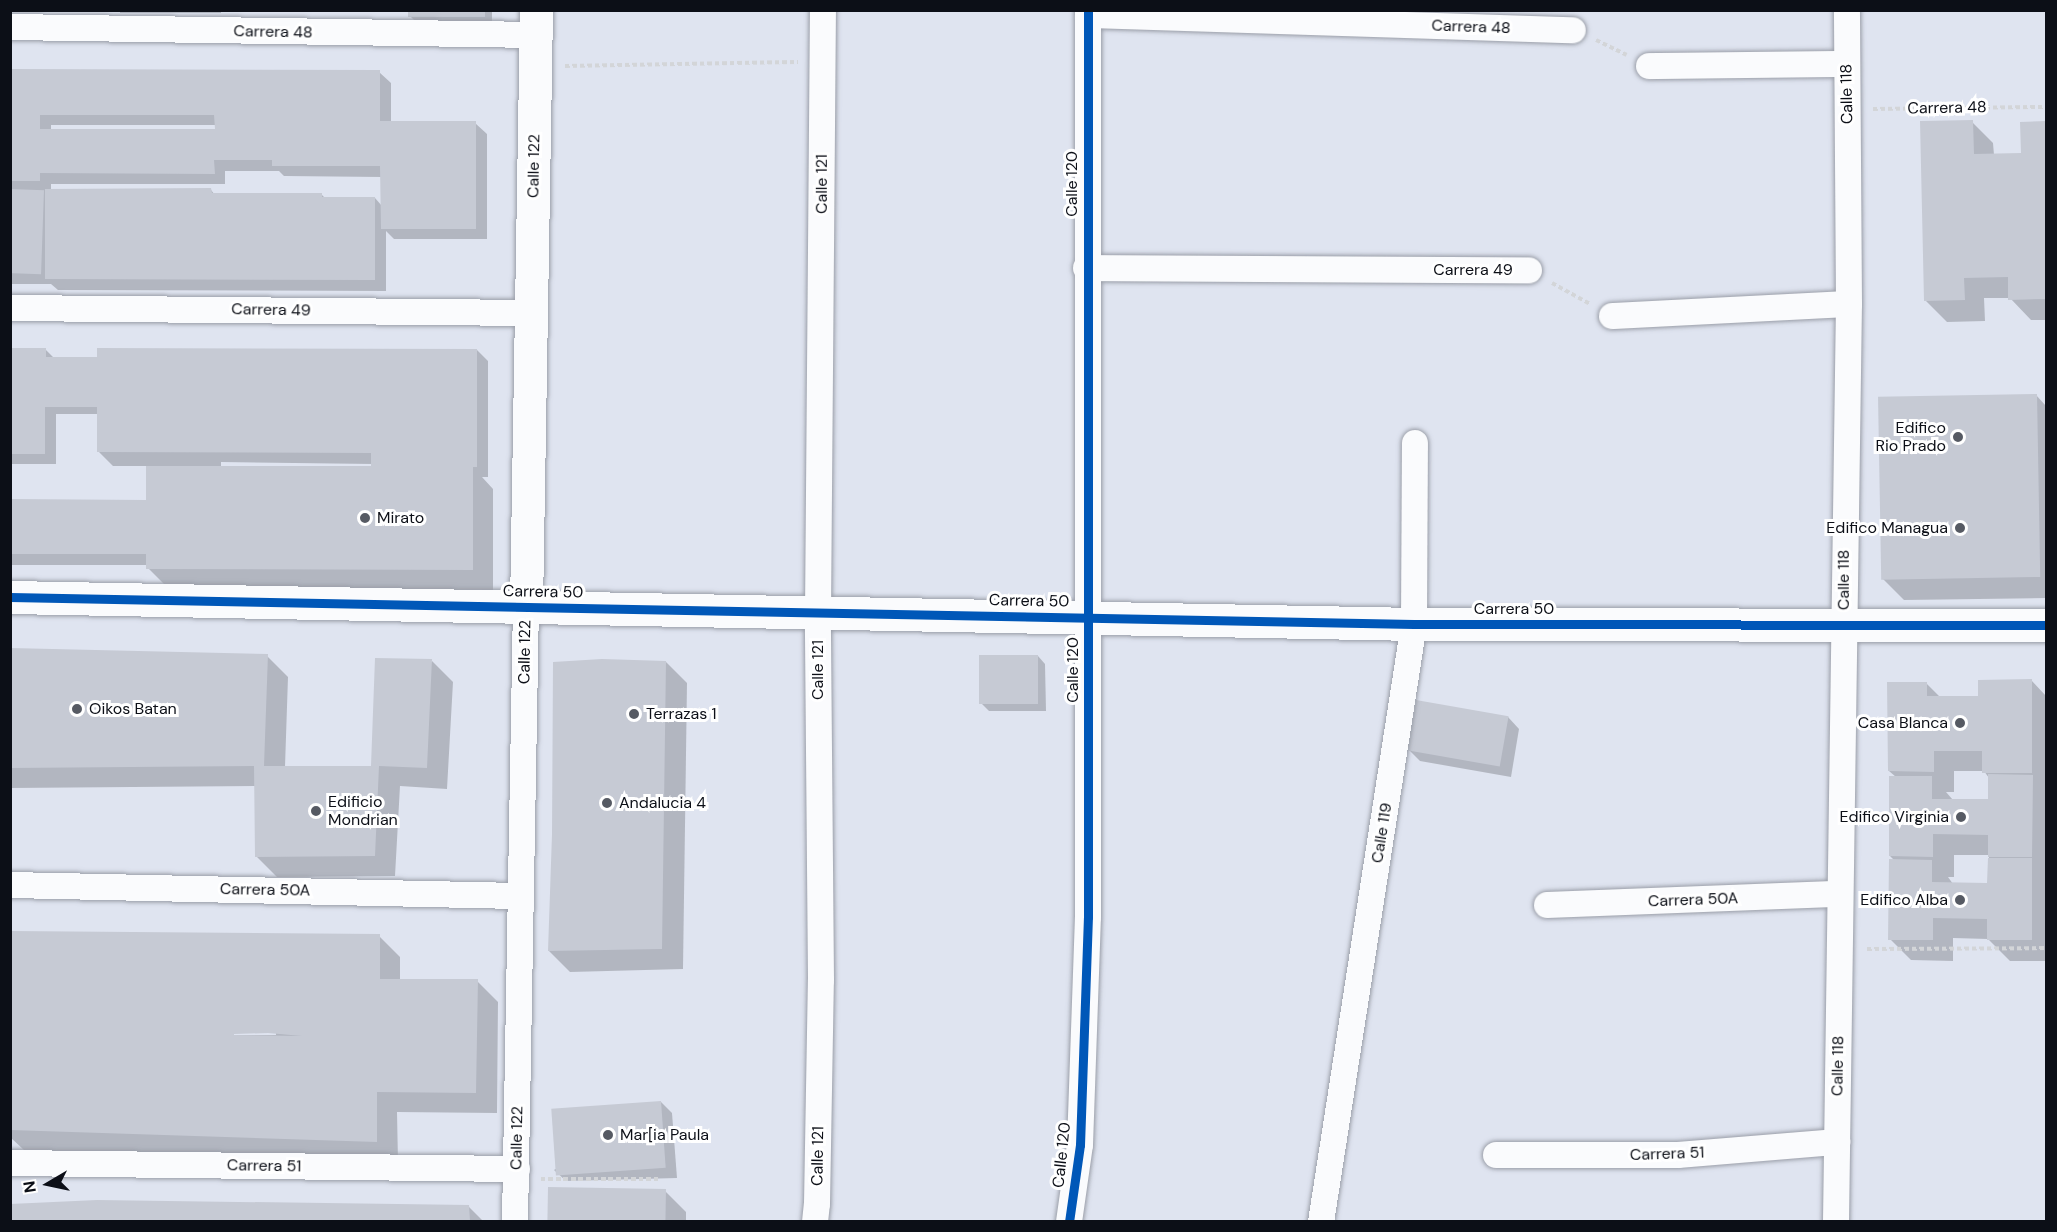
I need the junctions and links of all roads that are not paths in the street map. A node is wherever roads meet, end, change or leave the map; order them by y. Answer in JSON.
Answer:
{"nodes":[{"id":1,"x":823,"y":10,"type":"edge"},
{"id":2,"x":1847,"y":10,"type":"edge"},
{"id":3,"x":1088,"y":13,"type":"edge"},
{"id":4,"x":246,"y":21,"type":"edge"},
{"id":5,"x":10,"y":27,"type":"edge"},
{"id":6,"x":1573,"y":30,"type":"road end"},
{"id":7,"x":536,"y":37,"type":"edge"},
{"id":8,"x":1846,"y":64,"type":"junction"},
{"id":9,"x":1649,"y":66,"type":"road end"},
{"id":10,"x":1086,"y":268,"type":"junction"},
{"id":11,"x":1529,"y":270,"type":"road end"},
{"id":12,"x":1848,"y":304,"type":"junction"},
{"id":13,"x":10,"y":308,"type":"edge"},
{"id":14,"x":532,"y":313,"type":"junction"},
{"id":15,"x":1612,"y":316,"type":"road end"},
{"id":16,"x":1415,"y":442,"type":"dead end"},
{"id":17,"x":10,"y":597,"type":"edge"},
{"id":18,"x":526,"y":607,"type":"junction"},
{"id":19,"x":818,"y":614,"type":"junction"},
{"id":20,"x":1088,"y":617,"type":"junction"},
{"id":21,"x":1414,"y":624,"type":"junction"},
{"id":22,"x":1844,"y":625,"type":"junction"},
{"id":23,"x":2046,"y":625,"type":"edge"},
{"id":24,"x":10,"y":885,"type":"edge"},
{"id":25,"x":1840,"y":894,"type":"junction"},
{"id":26,"x":519,"y":896,"type":"junction"},
{"id":27,"x":1547,"y":905,"type":"dead end"},
{"id":28,"x":1837,"y":1142,"type":"junction"},
{"id":29,"x":1496,"y":1155,"type":"dead end"},
{"id":30,"x":10,"y":1163,"type":"edge"},
{"id":31,"x":517,"y":1174,"type":"junction"},
{"id":32,"x":515,"y":1221,"type":"edge"},
{"id":33,"x":815,"y":1221,"type":"edge"},
{"id":34,"x":1069,"y":1221,"type":"edge"},
{"id":35,"x":1321,"y":1221,"type":"edge"},
{"id":36,"x":1836,"y":1221,"type":"edge"}],
"edges":[{"from":1,"to":19,"type":"street","name":"Calle 121"},
{"from":2,"to":8,"type":"street","name":"Calle 118"},
{"from":3,"to":6,"type":"street","name":"Carrera 48"},
{"from":3,"to":10,"type":"street","name":"Calle 120"},
{"from":4,"to":5,"type":"street","name":"Carrera 48"},
{"from":4,"to":7,"type":"street","name":"Carrera 48"},
{"from":7,"to":14,"type":"street","name":"Calle 122"},
{"from":8,"to":9,"type":"street"},
{"from":8,"to":12,"type":"street","name":"Calle 118"},
{"from":10,"to":11,"type":"street","name":"Carrera 49"},
{"from":10,"to":20,"type":"street","name":"Calle 120"},
{"from":12,"to":15,"type":"street"},
{"from":12,"to":22,"type":"street","name":"Calle 118"},
{"from":13,"to":14,"type":"street","name":"Carrera 49"},
{"from":14,"to":18,"type":"street","name":"Calle 122"},
{"from":16,"to":21,"type":"street","name":"Calle 119"},
{"from":17,"to":18,"type":"street","name":"Carrera 50"},
{"from":18,"to":19,"type":"street","name":"Carrera 50"},
{"from":18,"to":26,"type":"street","name":"Calle 122"},
{"from":19,"to":20,"type":"street","name":"Carrera 50"},
{"from":19,"to":33,"type":"street","name":"Calle 121"},
{"from":20,"to":21,"type":"street","name":"Carrera 50"},
{"from":20,"to":34,"type":"street","name":"Calle 120"},
{"from":21,"to":22,"type":"street","name":"Carrera 50"},
{"from":21,"to":35,"type":"street","name":"Calle 119"},
{"from":22,"to":23,"type":"street","name":"Carrera 50"},
{"from":22,"to":25,"type":"street","name":"Calle 118"},
{"from":24,"to":26,"type":"street","name":"Carrera 50A"},
{"from":25,"to":27,"type":"street","name":"Carrera 50A"},
{"from":25,"to":28,"type":"street","name":"Calle 118"},
{"from":26,"to":31,"type":"street","name":"Calle 122"},
{"from":28,"to":29,"type":"street","name":"Carrera 51"},
{"from":28,"to":36,"type":"street","name":"Calle 118"},
{"from":30,"to":31,"type":"street","name":"Carrera 51"},
{"from":31,"to":32,"type":"street","name":"Calle 122"}]}
